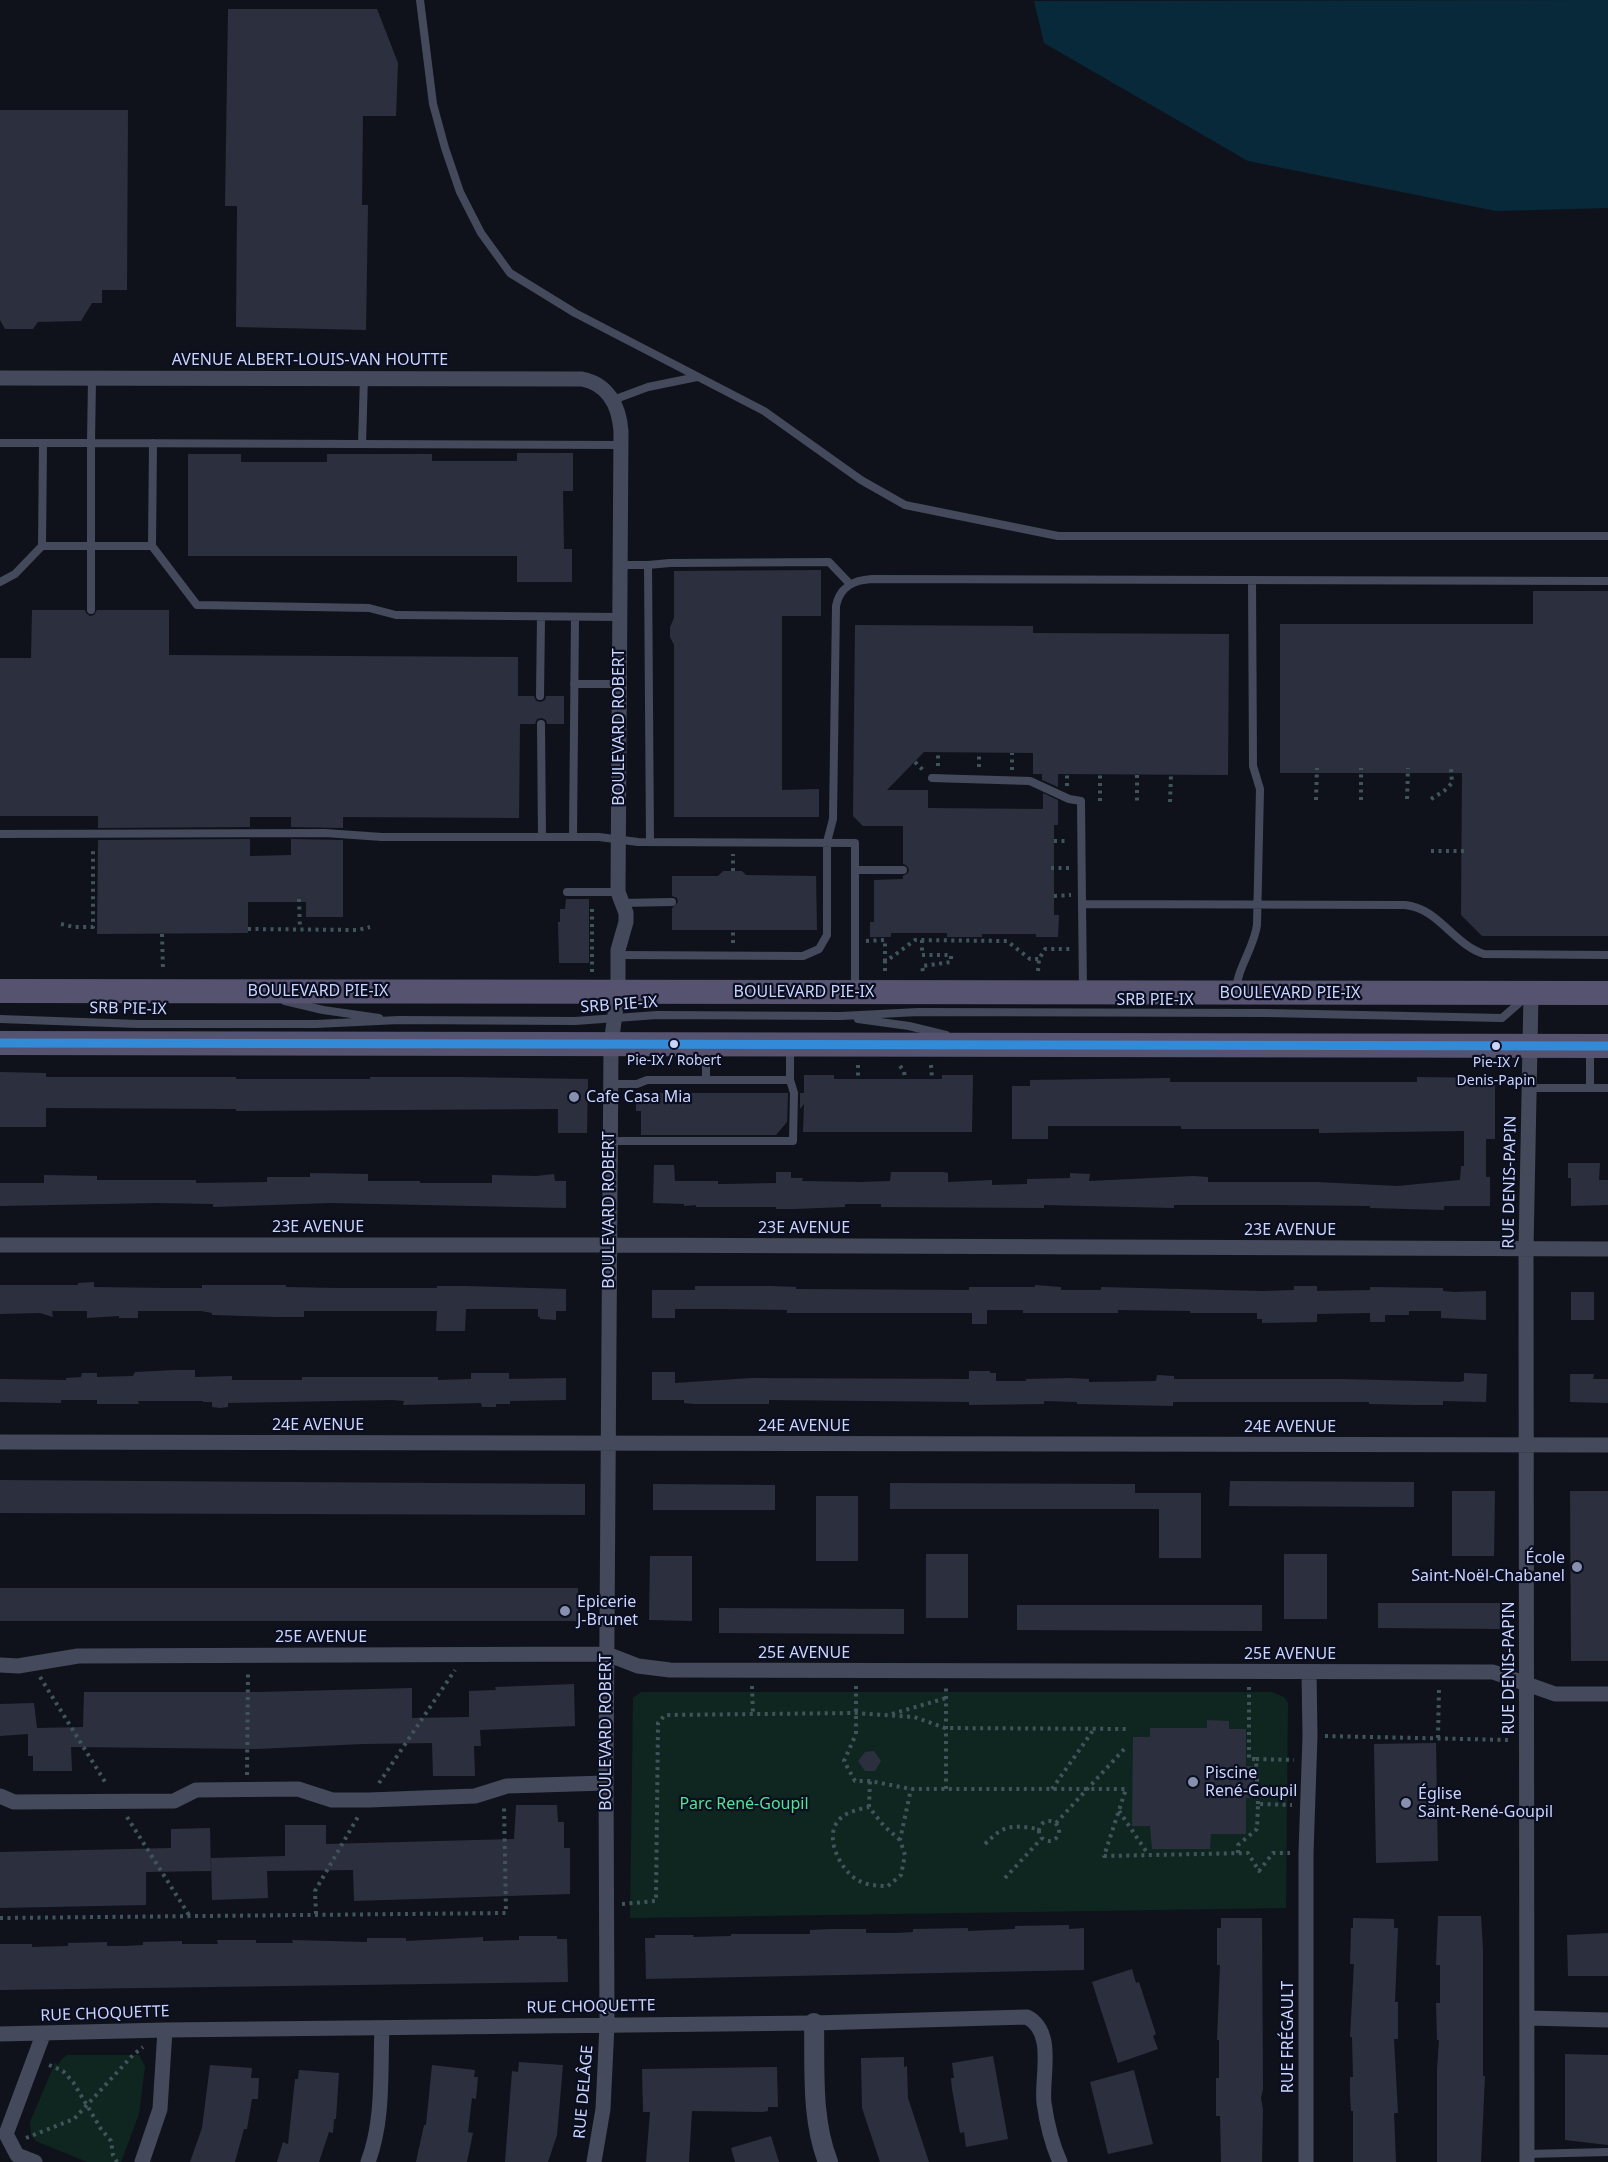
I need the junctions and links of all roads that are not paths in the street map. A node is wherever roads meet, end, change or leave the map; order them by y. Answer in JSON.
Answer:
{"nodes":[{"id":1,"x":420,"y":0,"type":"edge"},
{"id":2,"x":364,"y":377,"type":"junction"},
{"id":3,"x":697,"y":377,"type":"junction"},
{"id":4,"x":0,"y":378,"type":"edge"},
{"id":5,"x":92,"y":379,"type":"junction"},
{"id":6,"x":613,"y":400,"type":"junction"},
{"id":7,"x":91,"y":442,"type":"junction"},
{"id":8,"x":0,"y":443,"type":"edge"},
{"id":9,"x":43,"y":443,"type":"junction"},
{"id":10,"x":153,"y":443,"type":"junction"},
{"id":11,"x":362,"y":444,"type":"junction"},
{"id":12,"x":621,"y":445,"type":"junction"},
{"id":13,"x":1608,"y":536,"type":"edge"},
{"id":14,"x":42,"y":546,"type":"junction"},
{"id":15,"x":90,"y":546,"type":"junction"},
{"id":16,"x":152,"y":546,"type":"junction"},
{"id":17,"x":620,"y":565,"type":"junction"},
{"id":18,"x":648,"y":565,"type":"junction"},
{"id":19,"x":1252,"y":580,"type":"junction"},
{"id":20,"x":1608,"y":581,"type":"edge"},
{"id":21,"x":0,"y":582,"type":"edge"},
{"id":22,"x":850,"y":584,"type":"junction"},
{"id":23,"x":91,"y":610,"type":"dead end"},
{"id":24,"x":541,"y":617,"type":"junction"},
{"id":25,"x":575,"y":617,"type":"junction"},
{"id":26,"x":620,"y":617,"type":"junction"},
{"id":27,"x":574,"y":684,"type":"junction"},
{"id":28,"x":620,"y":684,"type":"junction"},
{"id":29,"x":540,"y":696,"type":"dead end"},
{"id":30,"x":541,"y":724,"type":"dead end"},
{"id":31,"x":929,"y":775,"type":"road end"},
{"id":32,"x":0,"y":834,"type":"edge"},
{"id":33,"x":542,"y":837,"type":"junction"},
{"id":34,"x":573,"y":837,"type":"junction"},
{"id":35,"x":619,"y":840,"type":"junction"},
{"id":36,"x":650,"y":842,"type":"junction"},
{"id":37,"x":827,"y":842,"type":"junction"},
{"id":38,"x":855,"y":870,"type":"junction"},
{"id":39,"x":903,"y":870,"type":"dead end"},
{"id":40,"x":567,"y":892,"type":"dead end"},
{"id":41,"x":620,"y":897,"type":"junction"},
{"id":42,"x":672,"y":902,"type":"dead end"},
{"id":43,"x":1257,"y":903,"type":"junction"},
{"id":44,"x":1082,"y":904,"type":"junction"},
{"id":45,"x":1608,"y":955,"type":"edge"},
{"id":46,"x":618,"y":956,"type":"junction"},
{"id":47,"x":0,"y":991,"type":"edge"},
{"id":48,"x":241,"y":991,"type":"junction"},
{"id":49,"x":618,"y":992,"type":"junction"},
{"id":50,"x":855,"y":992,"type":"junction"},
{"id":51,"x":1083,"y":993,"type":"junction"},
{"id":52,"x":1608,"y":993,"type":"edge"},
{"id":53,"x":1235,"y":994,"type":"junction"},
{"id":54,"x":1531,"y":994,"type":"junction"},
{"id":55,"x":842,"y":1016,"type":"junction"},
{"id":56,"x":615,"y":1018,"type":"junction"},
{"id":57,"x":0,"y":1019,"type":"edge"},
{"id":58,"x":399,"y":1020,"type":"junction"},
{"id":59,"x":0,"y":1043,"type":"edge"},
{"id":60,"x":611,"y":1044,"type":"junction"},
{"id":61,"x":706,"y":1044,"type":"junction"},
{"id":62,"x":790,"y":1044,"type":"junction"},
{"id":63,"x":992,"y":1045,"type":"junction"},
{"id":64,"x":1530,"y":1046,"type":"junction"},
{"id":65,"x":1599,"y":1046,"type":"edge"},
{"id":66,"x":706,"y":1080,"type":"junction"},
{"id":67,"x":790,"y":1080,"type":"junction"},
{"id":68,"x":611,"y":1084,"type":"junction"},
{"id":69,"x":1529,"y":1088,"type":"junction"},
{"id":70,"x":1590,"y":1088,"type":"junction"},
{"id":71,"x":1608,"y":1088,"type":"edge"},
{"id":72,"x":610,"y":1141,"type":"junction"},
{"id":73,"x":0,"y":1245,"type":"edge"},
{"id":74,"x":609,"y":1245,"type":"junction"},
{"id":75,"x":1526,"y":1249,"type":"junction"},
{"id":76,"x":1608,"y":1249,"type":"edge"},
{"id":77,"x":0,"y":1442,"type":"edge"},
{"id":78,"x":609,"y":1444,"type":"junction"},
{"id":79,"x":1608,"y":1445,"type":"edge"},
{"id":80,"x":1527,"y":1446,"type":"junction"},
{"id":81,"x":607,"y":1654,"type":"junction"},
{"id":82,"x":0,"y":1665,"type":"edge"},
{"id":83,"x":1309,"y":1672,"type":"junction"},
{"id":84,"x":1526,"y":1684,"type":"junction"},
{"id":85,"x":1608,"y":1694,"type":"edge"},
{"id":86,"x":606,"y":1783,"type":"junction"},
{"id":87,"x":0,"y":1796,"type":"edge"},
{"id":88,"x":1528,"y":2018,"type":"junction"},
{"id":89,"x":1608,"y":2020,"type":"edge"},
{"id":90,"x":814,"y":2023,"type":"junction"},
{"id":91,"x":607,"y":2025,"type":"junction"},
{"id":92,"x":382,"y":2028,"type":"junction"},
{"id":93,"x":165,"y":2030,"type":"junction"},
{"id":94,"x":0,"y":2034,"type":"edge"},
{"id":95,"x":44,"y":2035,"type":"junction"},
{"id":96,"x":1608,"y":2152,"type":"edge"},
{"id":97,"x":1527,"y":2158,"type":"edge"},
{"id":98,"x":35,"y":2162,"type":"edge"},
{"id":99,"x":142,"y":2162,"type":"edge"},
{"id":100,"x":368,"y":2162,"type":"edge"},
{"id":101,"x":594,"y":2162,"type":"edge"},
{"id":102,"x":828,"y":2162,"type":"edge"},
{"id":103,"x":1060,"y":2162,"type":"edge"},
{"id":104,"x":1306,"y":2162,"type":"edge"}],
"edges":[{"from":1,"to":3,"type":"lane"},
{"from":2,"to":5,"type":"street","name":"AVENUE ALBERT-LOUIS-VAN HOUTTE"},
{"from":2,"to":6,"type":"street","name":"AVENUE ALBERT-LOUIS-VAN HOUTTE"},
{"from":2,"to":11,"type":"lane"},
{"from":3,"to":6,"type":"lane"},
{"from":3,"to":13,"type":"lane"},
{"from":4,"to":5,"type":"street","name":"AVENUE ALBERT-LOUIS-VAN HOUTTE"},
{"from":5,"to":7,"type":"lane"},
{"from":6,"to":12,"type":"street","name":"BOULEVARD ROBERT"},
{"from":7,"to":9,"type":"lane"},
{"from":7,"to":10,"type":"lane"},
{"from":7,"to":15,"type":"lane"},
{"from":8,"to":9,"type":"lane"},
{"from":9,"to":14,"type":"lane"},
{"from":10,"to":11,"type":"lane"},
{"from":10,"to":16,"type":"lane"},
{"from":11,"to":12,"type":"lane"},
{"from":12,"to":17,"type":"street","name":"BOULEVARD ROBERT"},
{"from":14,"to":15,"type":"lane"},
{"from":14,"to":21,"type":"lane"},
{"from":15,"to":16,"type":"lane"},
{"from":15,"to":23,"type":"lane"},
{"from":16,"to":24,"type":"lane"},
{"from":17,"to":18,"type":"lane"},
{"from":17,"to":26,"type":"street","name":"BOULEVARD ROBERT"},
{"from":18,"to":22,"type":"lane"},
{"from":18,"to":36,"type":"lane"},
{"from":19,"to":20,"type":"lane"},
{"from":19,"to":22,"type":"lane"},
{"from":19,"to":43,"type":"lane"},
{"from":22,"to":37,"type":"lane"},
{"from":24,"to":25,"type":"lane"},
{"from":24,"to":29,"type":"lane"},
{"from":25,"to":26,"type":"lane"},
{"from":25,"to":27,"type":"lane"},
{"from":26,"to":28,"type":"street","name":"BOULEVARD ROBERT"},
{"from":27,"to":28,"type":"lane"},
{"from":27,"to":34,"type":"lane"},
{"from":28,"to":35,"type":"street","name":"BOULEVARD ROBERT"},
{"from":30,"to":33,"type":"lane"},
{"from":31,"to":44,"type":"lane"},
{"from":32,"to":33,"type":"lane"},
{"from":33,"to":34,"type":"lane"},
{"from":34,"to":35,"type":"lane"},
{"from":35,"to":36,"type":"lane"},
{"from":35,"to":41,"type":"street","name":"BOULEVARD ROBERT"},
{"from":36,"to":37,"type":"lane"},
{"from":37,"to":38,"type":"lane"},
{"from":37,"to":46,"type":"lane"},
{"from":38,"to":39,"type":"lane"},
{"from":38,"to":50,"type":"lane"},
{"from":40,"to":41,"type":"lane"},
{"from":41,"to":42,"type":"lane"},
{"from":41,"to":46,"type":"street","name":"BOULEVARD ROBERT"},
{"from":43,"to":44,"type":"lane"},
{"from":43,"to":45,"type":"lane"},
{"from":43,"to":53,"type":"lane"},
{"from":44,"to":51,"type":"lane"},
{"from":46,"to":49,"type":"street","name":"BOULEVARD ROBERT"},
{"from":47,"to":48,"type":"main road","name":"BOULEVARD PIE-IX"},
{"from":48,"to":49,"type":"main road","name":"BOULEVARD PIE-IX"},
{"from":48,"to":58,"type":"lane","name":"SRB PIE-IX"},
{"from":49,"to":50,"type":"main road","name":"BOULEVARD PIE-IX"},
{"from":49,"to":56,"type":"street","name":"BOULEVARD ROBERT"},
{"from":50,"to":51,"type":"main road","name":"BOULEVARD PIE-IX"},
{"from":51,"to":53,"type":"main road","name":"BOULEVARD PIE-IX"},
{"from":52,"to":54,"type":"main road","name":"BOULEVARD PIE-IX"},
{"from":53,"to":54,"type":"main road","name":"BOULEVARD PIE-IX"},
{"from":54,"to":55,"type":"lane","name":"SRB PIE-IX"},
{"from":54,"to":64,"type":"street","name":"RUE DENIS-PAPIN"},
{"from":55,"to":56,"type":"lane","name":"SRB PIE-IX"},
{"from":55,"to":63,"type":"lane","name":"SRB PIE-IX"},
{"from":56,"to":58,"type":"lane","name":"SRB PIE-IX"},
{"from":56,"to":60,"type":"street","name":"BOULEVARD ROBERT"},
{"from":57,"to":58,"type":"lane","name":"SRB PIE-IX"},
{"from":59,"to":60,"type":"main road"},
{"from":60,"to":61,"type":"main road"},
{"from":60,"to":68,"type":"street","name":"BOULEVARD ROBERT"},
{"from":61,"to":62,"type":"main road"},
{"from":61,"to":66,"type":"lane"},
{"from":62,"to":63,"type":"main road"},
{"from":62,"to":67,"type":"lane"},
{"from":63,"to":64,"type":"main road"},
{"from":64,"to":65,"type":"main road"},
{"from":64,"to":69,"type":"street","name":"RUE DENIS-PAPIN"},
{"from":65,"to":70,"type":"lane"},
{"from":66,"to":67,"type":"lane"},
{"from":66,"to":68,"type":"lane"},
{"from":67,"to":72,"type":"lane"},
{"from":68,"to":72,"type":"street","name":"BOULEVARD ROBERT"},
{"from":69,"to":70,"type":"lane"},
{"from":69,"to":75,"type":"street","name":"RUE DENIS-PAPIN"},
{"from":70,"to":71,"type":"lane"},
{"from":72,"to":74,"type":"street","name":"BOULEVARD ROBERT"},
{"from":73,"to":74,"type":"street","name":"23E AVENUE"},
{"from":74,"to":75,"type":"street","name":"23E AVENUE"},
{"from":74,"to":78,"type":"street","name":"BOULEVARD ROBERT"},
{"from":75,"to":76,"type":"street","name":"23E AVENUE"},
{"from":75,"to":80,"type":"street","name":"RUE DENIS-PAPIN"},
{"from":77,"to":78,"type":"street","name":"24E AVENUE"},
{"from":78,"to":80,"type":"street","name":"24E AVENUE"},
{"from":78,"to":81,"type":"street","name":"BOULEVARD ROBERT"},
{"from":79,"to":80,"type":"street","name":"24E AVENUE"},
{"from":80,"to":84,"type":"street","name":"RUE DENIS-PAPIN"},
{"from":81,"to":82,"type":"street","name":"25E AVENUE"},
{"from":81,"to":83,"type":"street","name":"25E AVENUE"},
{"from":81,"to":86,"type":"street","name":"BOULEVARD ROBERT"},
{"from":83,"to":84,"type":"street","name":"25E AVENUE"},
{"from":83,"to":104,"type":"street","name":"RUE FRÉGAULT"},
{"from":84,"to":85,"type":"street","name":"25E AVENUE"},
{"from":84,"to":88,"type":"street","name":"RUE DENIS-PAPIN"},
{"from":86,"to":87,"type":"street"},
{"from":86,"to":91,"type":"street","name":"BOULEVARD ROBERT"},
{"from":88,"to":89,"type":"street"},
{"from":88,"to":97,"type":"street","name":"RUE DENIS-PAPIN"},
{"from":90,"to":91,"type":"street","name":"RUE CHOQUETTE"},
{"from":90,"to":102,"type":"street"},
{"from":90,"to":103,"type":"street","name":"RUE CHOQUETTE"},
{"from":91,"to":92,"type":"street","name":"RUE CHOQUETTE"},
{"from":91,"to":101,"type":"street","name":"RUE DELÂGE"},
{"from":92,"to":93,"type":"street","name":"RUE CHOQUETTE"},
{"from":92,"to":100,"type":"street"},
{"from":93,"to":95,"type":"street","name":"RUE CHOQUETTE"},
{"from":93,"to":99,"type":"street"},
{"from":94,"to":95,"type":"street","name":"RUE CHOQUETTE"},
{"from":95,"to":98,"type":"street"},
{"from":96,"to":97,"type":"lane"}]}
